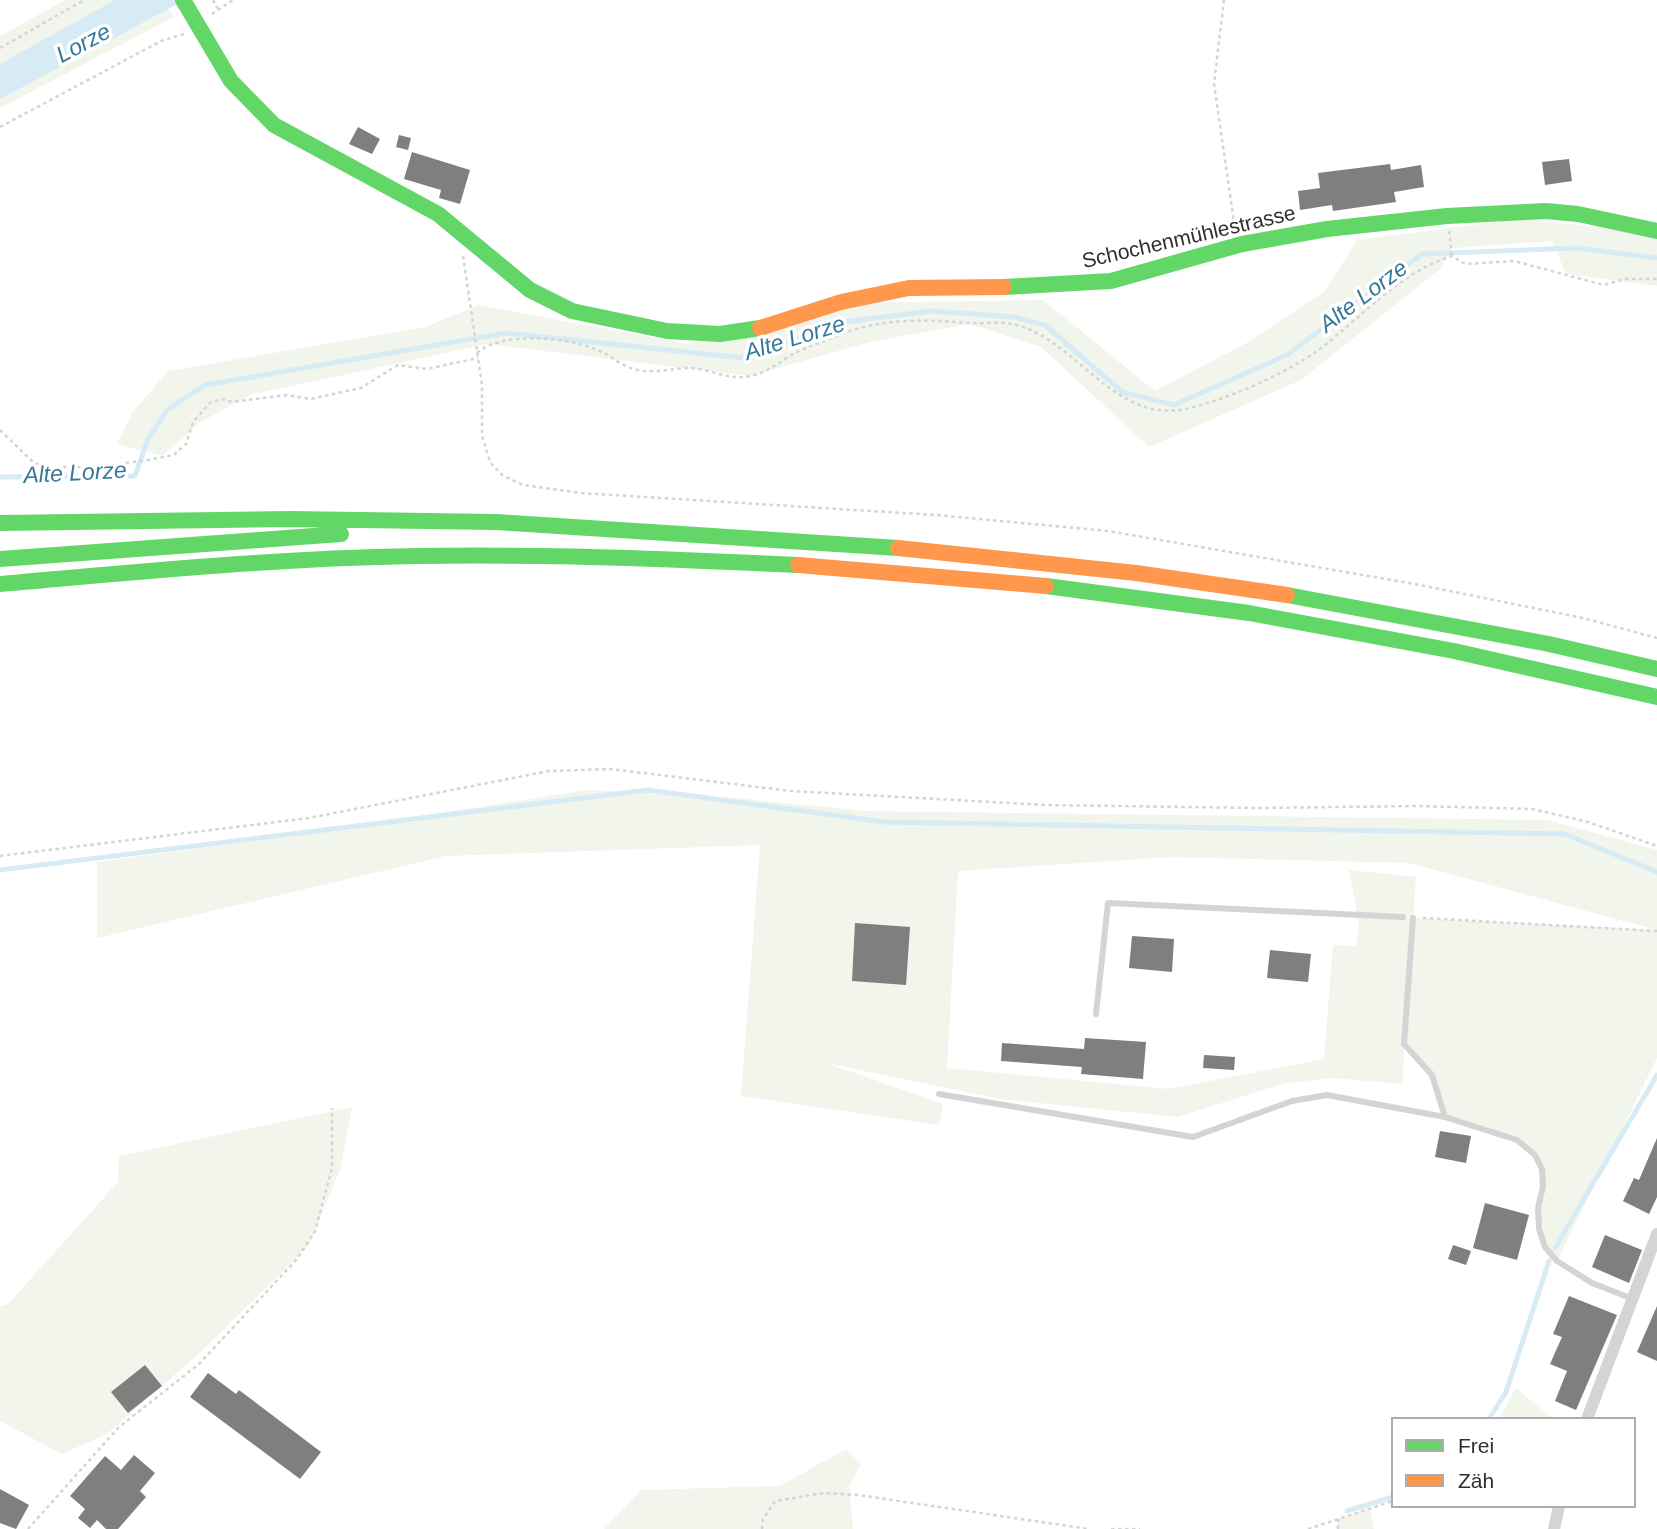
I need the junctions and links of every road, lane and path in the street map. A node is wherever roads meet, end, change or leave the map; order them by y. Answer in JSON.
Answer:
{"nodes":[{"id":1,"x":84,"y":0,"type":"edge"},
{"id":2,"x":233,"y":0,"type":"edge"},
{"id":3,"x":1224,"y":0,"type":"edge"},
{"id":4,"x":214,"y":2,"type":"edge"},
{"id":5,"x":186,"y":5,"type":"edge"},
{"id":6,"x":198,"y":26,"type":"junction"},
{"id":7,"x":0,"y":48,"type":"edge"},
{"id":8,"x":0,"y":127,"type":"edge"},
{"id":9,"x":1657,"y":231,"type":"edge"},
{"id":10,"x":463,"y":236,"type":"junction"},
{"id":11,"x":1242,"y":244,"type":"junction"},
{"id":12,"x":1451,"y":250,"type":"dead end"},
{"id":13,"x":1452,"y":256,"type":"junction"},
{"id":14,"x":1657,"y":279,"type":"edge"},
{"id":15,"x":477,"y":353,"type":"junction"},
{"id":16,"x":478,"y":358,"type":"junction"},
{"id":17,"x":0,"y":430,"type":"edge"},
{"id":18,"x":0,"y":523,"type":"edge"},
{"id":19,"x":733,"y":537,"type":"junction"},
{"id":20,"x":0,"y":559,"type":"edge"},
{"id":21,"x":0,"y":584,"type":"edge"},
{"id":22,"x":1657,"y":638,"type":"edge"},
{"id":23,"x":1657,"y":669,"type":"edge"},
{"id":24,"x":1657,"y":697,"type":"edge"},
{"id":25,"x":1657,"y":846,"type":"edge"},
{"id":26,"x":0,"y":856,"type":"edge"},
{"id":27,"x":1403,"y":917,"type":"dead end"},
{"id":28,"x":1413,"y":918,"type":"joint"},
{"id":29,"x":1657,"y":931,"type":"edge"},
{"id":30,"x":1096,"y":1014,"type":"dead end"},
{"id":31,"x":939,"y":1094,"type":"dead end"},
{"id":32,"x":332,"y":1108,"type":"dead end"},
{"id":33,"x":1445,"y":1117,"type":"junction"},
{"id":34,"x":1657,"y":1234,"type":"edge"},
{"id":35,"x":1633,"y":1299,"type":"junction"},
{"id":36,"x":1588,"y":1417,"type":"edge"},
{"id":37,"x":1391,"y":1502,"type":"edge"},
{"id":38,"x":1559,"y":1508,"type":"edge"},
{"id":39,"x":1338,"y":1519,"type":"junction"},
{"id":40,"x":28,"y":1529,"type":"edge"},
{"id":41,"x":762,"y":1529,"type":"edge"},
{"id":42,"x":1089,"y":1529,"type":"edge"},
{"id":43,"x":1111,"y":1529,"type":"edge"},
{"id":44,"x":1140,"y":1529,"type":"edge"},
{"id":45,"x":1308,"y":1529,"type":"edge"},
{"id":46,"x":1338,"y":1529,"type":"edge"},
{"id":47,"x":1554,"y":1529,"type":"edge"}],
"edges":[{"from":1,"to":7,"type":"path"},
{"from":2,"to":4,"type":"path"},
{"from":3,"to":11,"type":"path"},
{"from":5,"to":6,"type":"main road","name":"Schochenmühlestrasse"},
{"from":6,"to":8,"type":"path"},
{"from":6,"to":10,"type":"main road","name":"Schochenmühlestrasse"},
{"from":9,"to":11,"type":"main road","name":"Schochenmühlestrasse"},
{"from":10,"to":11,"type":"main road","name":"Schochenmühlestrasse"},
{"from":10,"to":15,"type":"path"},
{"from":12,"to":13,"type":"path"},
{"from":13,"to":14,"type":"path"},
{"from":13,"to":15,"type":"path"},
{"from":15,"to":16,"type":"path"},
{"from":16,"to":17,"type":"path"},
{"from":16,"to":22,"type":"path"},
{"from":18,"to":19,"type":"main road"},
{"from":19,"to":20,"type":"main road"},
{"from":19,"to":23,"type":"main road"},
{"from":21,"to":24,"type":"main road"},
{"from":25,"to":26,"type":"path"},
{"from":27,"to":30,"type":"lane"},
{"from":28,"to":29,"type":"path"},
{"from":28,"to":33,"type":"lane"},
{"from":31,"to":33,"type":"lane"},
{"from":32,"to":40,"type":"path"},
{"from":33,"to":35,"type":"lane"},
{"from":34,"to":35,"type":"street"},
{"from":35,"to":36,"type":"street"},
{"from":37,"to":39,"type":"path"},
{"from":38,"to":47,"type":"street"},
{"from":39,"to":45,"type":"path"},
{"from":39,"to":46,"type":"path"},
{"from":41,"to":42,"type":"path"},
{"from":43,"to":44,"type":"path"}]}
